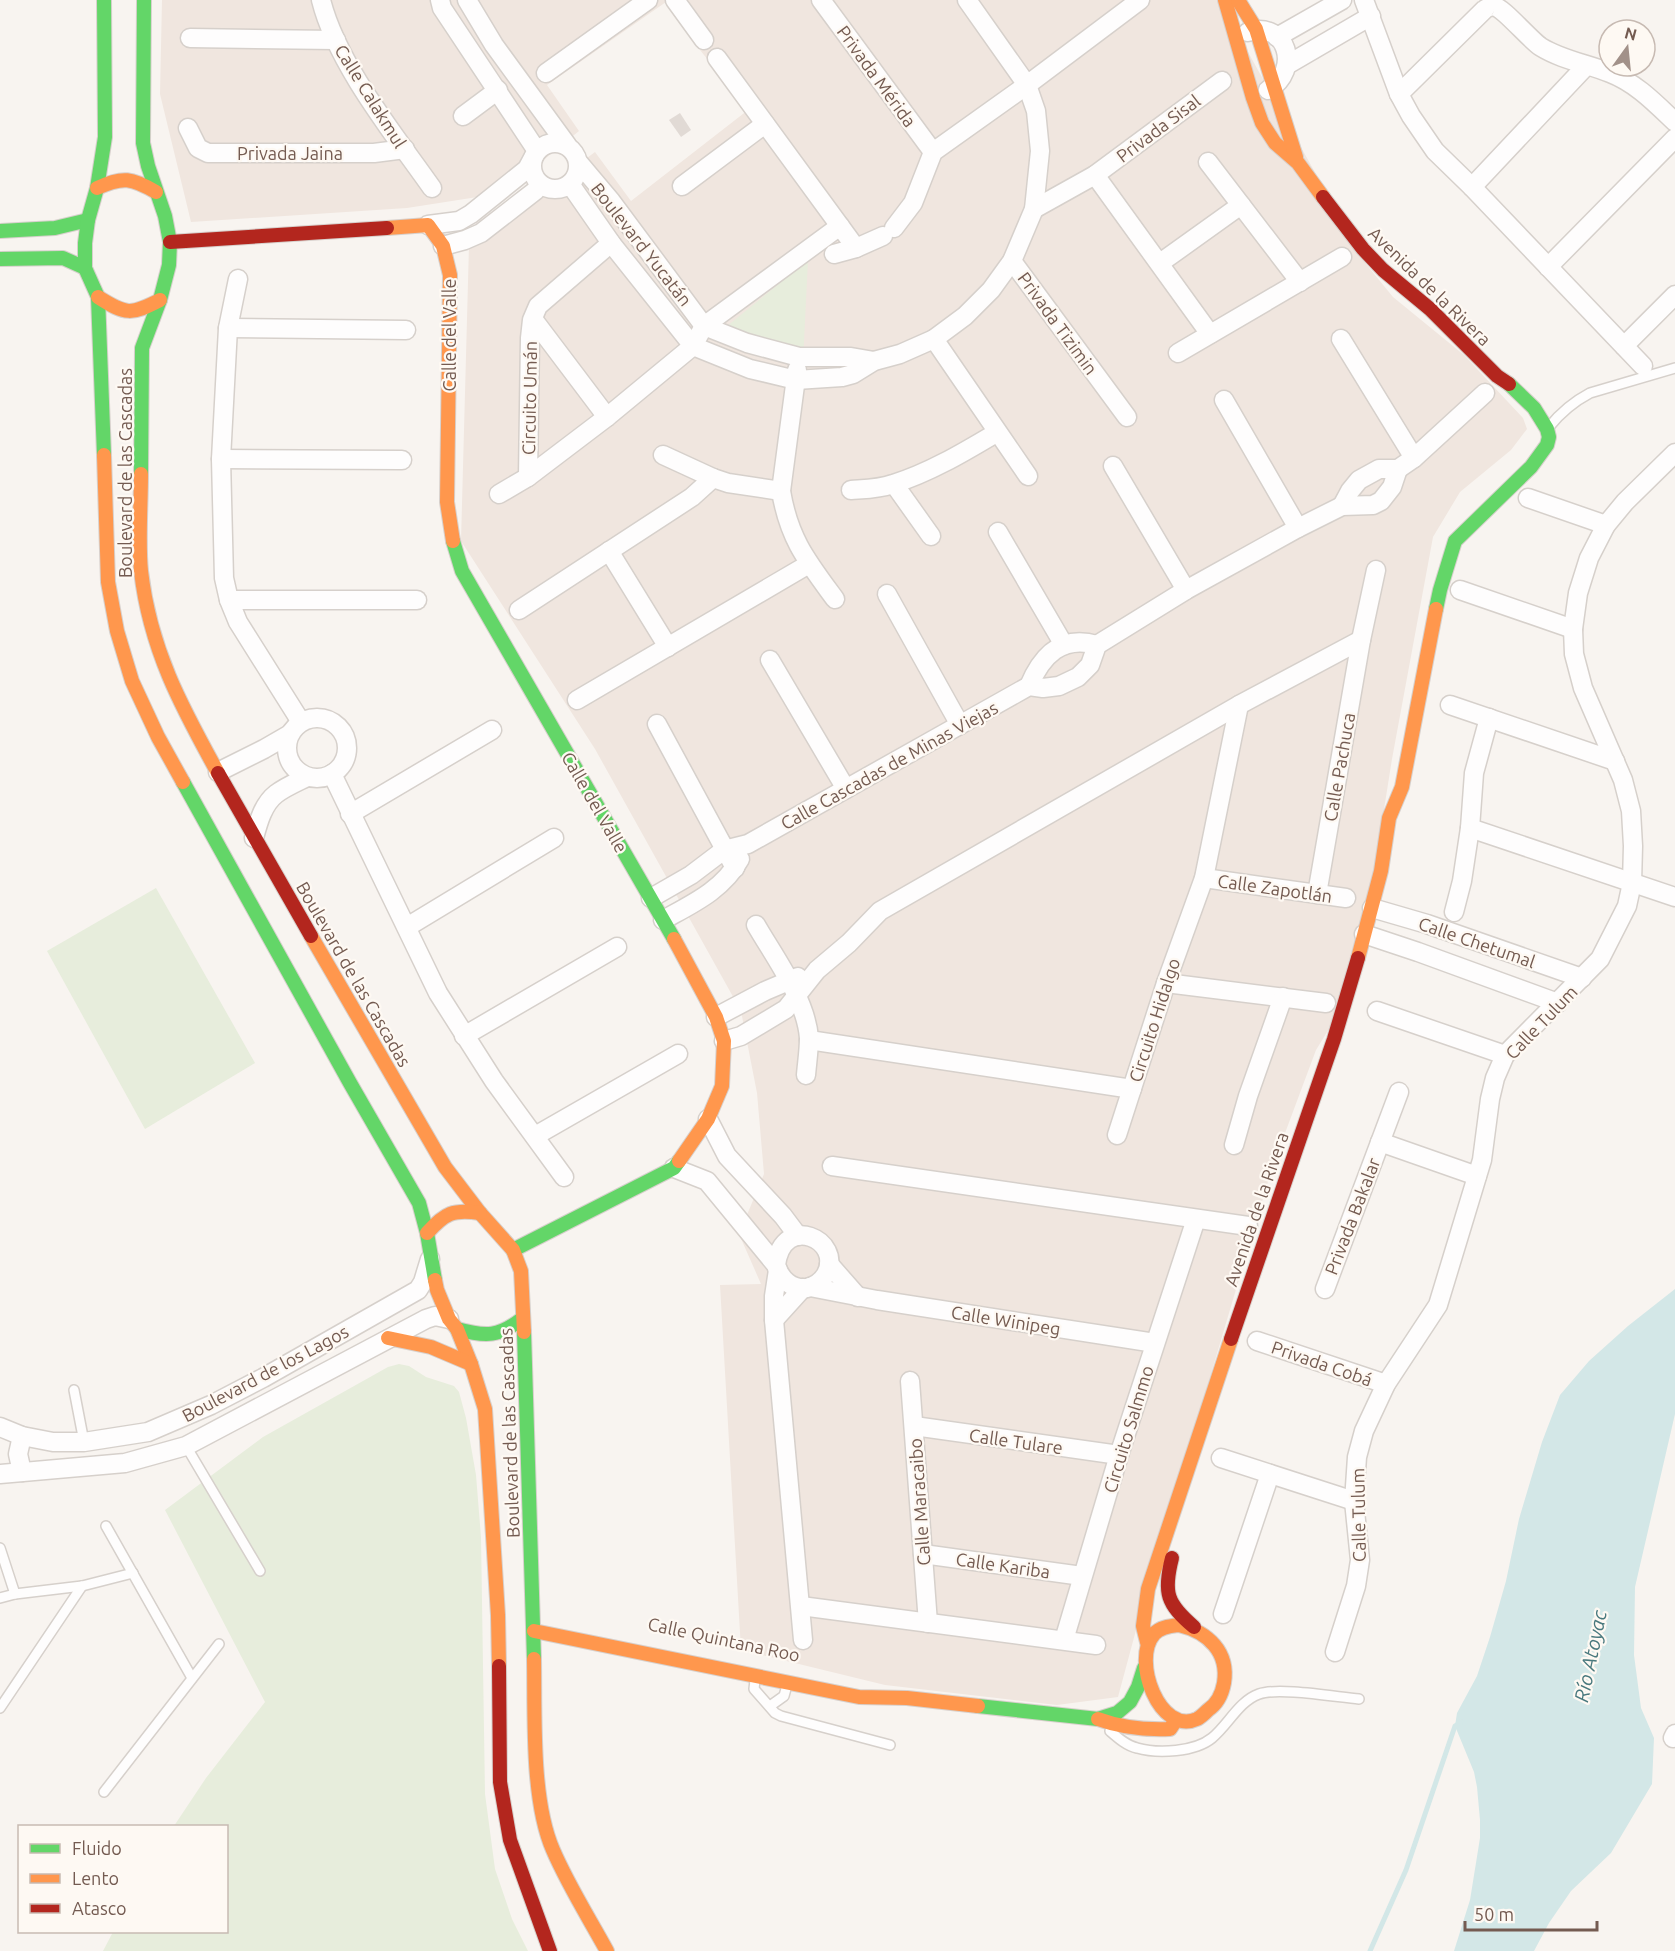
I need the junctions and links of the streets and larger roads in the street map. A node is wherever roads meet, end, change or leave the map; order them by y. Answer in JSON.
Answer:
{"nodes":[{"id":1,"x":104,"y":0,"type":"edge"},
{"id":2,"x":144,"y":0,"type":"edge"},
{"id":3,"x":321,"y":0,"type":"edge"},
{"id":4,"x":467,"y":0,"type":"edge"},
{"id":5,"x":648,"y":0,"type":"edge"},
{"id":6,"x":675,"y":0,"type":"edge"},
{"id":7,"x":821,"y":0,"type":"edge"},
{"id":8,"x":967,"y":0,"type":"edge"},
{"id":9,"x":1140,"y":0,"type":"edge"},
{"id":10,"x":1225,"y":0,"type":"edge"},
{"id":11,"x":1238,"y":0,"type":"edge"},
{"id":12,"x":1342,"y":0,"type":"edge"},
{"id":13,"x":444,"y":3,"type":"edge"},
{"id":14,"x":1367,"y":8,"type":"edge"},
{"id":15,"x":1256,"y":29,"type":"junction"},
{"id":16,"x":1234,"y":36,"type":"junction"},
{"id":17,"x":1277,"y":37,"type":"junction"},
{"id":18,"x":190,"y":38,"type":"dead end"},
{"id":19,"x":336,"y":40,"type":"junction"},
{"id":20,"x":704,"y":40,"type":"dead end"},
{"id":21,"x":717,"y":58,"type":"dead end"},
{"id":22,"x":1287,"y":65,"type":"junction"},
{"id":23,"x":1587,"y":66,"type":"junction"},
{"id":24,"x":546,"y":73,"type":"dead end"},
{"id":25,"x":1222,"y":81,"type":"dead end"},
{"id":26,"x":1027,"y":85,"type":"junction"},
{"id":27,"x":1274,"y":86,"type":"junction"},
{"id":28,"x":498,"y":90,"type":"junction"},
{"id":29,"x":1399,"y":94,"type":"junction"},
{"id":30,"x":1253,"y":98,"type":"junction"},
{"id":31,"x":463,"y":116,"type":"dead end"},
{"id":32,"x":1675,"y":122,"type":"edge"},
{"id":33,"x":765,"y":124,"type":"junction"},
{"id":34,"x":188,"y":128,"type":"dead end"},
{"id":35,"x":1675,"y":138,"type":"edge"},
{"id":36,"x":567,"y":146,"type":"junction"},
{"id":37,"x":405,"y":149,"type":"junction"},
{"id":38,"x":933,"y":152,"type":"junction"},
{"id":39,"x":536,"y":153,"type":"junction"},
{"id":40,"x":1208,"y":162,"type":"dead end"},
{"id":41,"x":579,"y":163,"type":"junction"},
{"id":42,"x":1298,"y":163,"type":"junction"},
{"id":43,"x":1095,"y":175,"type":"junction"},
{"id":44,"x":540,"y":184,"type":"junction"},
{"id":45,"x":570,"y":184,"type":"junction"},
{"id":46,"x":682,"y":186,"type":"dead end"},
{"id":47,"x":1472,"y":187,"type":"junction"},
{"id":48,"x":97,"y":188,"type":"junction"},
{"id":49,"x":432,"y":188,"type":"dead end"},
{"id":50,"x":156,"y":192,"type":"junction"},
{"id":51,"x":1241,"y":205,"type":"junction"},
{"id":52,"x":1034,"y":209,"type":"junction"},
{"id":53,"x":88,"y":220,"type":"junction"},
{"id":54,"x":428,"y":225,"type":"junction"},
{"id":55,"x":840,"y":226,"type":"junction"},
{"id":56,"x":0,"y":231,"type":"edge"},
{"id":57,"x":170,"y":242,"type":"junction"},
{"id":58,"x":611,"y":243,"type":"junction"},
{"id":59,"x":442,"y":246,"type":"junction"},
{"id":60,"x":856,"y":248,"type":"junction"},
{"id":61,"x":834,"y":254,"type":"dead end"},
{"id":62,"x":1342,"y":257,"type":"dead end"},
{"id":63,"x":0,"y":259,"type":"edge"},
{"id":64,"x":1012,"y":261,"type":"junction"},
{"id":65,"x":1160,"y":263,"type":"junction"},
{"id":66,"x":1548,"y":267,"type":"junction"},
{"id":67,"x":85,"y":268,"type":"junction"},
{"id":68,"x":238,"y":279,"type":"dead end"},
{"id":69,"x":1300,"y":282,"type":"junction"},
{"id":70,"x":1675,"y":295,"type":"edge"},
{"id":71,"x":98,"y":297,"type":"junction"},
{"id":72,"x":160,"y":300,"type":"junction"},
{"id":73,"x":533,"y":319,"type":"junction"},
{"id":74,"x":704,"y":326,"type":"junction"},
{"id":75,"x":228,"y":328,"type":"junction"},
{"id":76,"x":406,"y":330,"type":"dead end"},
{"id":77,"x":1210,"y":334,"type":"junction"},
{"id":78,"x":933,"y":339,"type":"junction"},
{"id":79,"x":1341,"y":339,"type":"dead end"},
{"id":80,"x":693,"y":346,"type":"junction"},
{"id":81,"x":1624,"y":346,"type":"junction"},
{"id":82,"x":1178,"y":353,"type":"dead end"},
{"id":83,"x":799,"y":357,"type":"junction"},
{"id":84,"x":874,"y":361,"type":"junction"},
{"id":85,"x":1643,"y":366,"type":"dead end"},
{"id":86,"x":1497,"y":376,"type":"junction"},
{"id":87,"x":796,"y":381,"type":"junction"},
{"id":88,"x":1485,"y":393,"type":"dead end"},
{"id":89,"x":1224,"y":400,"type":"dead end"},
{"id":90,"x":607,"y":417,"type":"junction"},
{"id":91,"x":1127,"y":417,"type":"dead end"},
{"id":92,"x":996,"y":433,"type":"junction"},
{"id":93,"x":1675,"y":453,"type":"edge"},
{"id":94,"x":663,"y":455,"type":"dead end"},
{"id":95,"x":1414,"y":458,"type":"junction"},
{"id":96,"x":221,"y":459,"type":"junction"},
{"id":97,"x":402,"y":460,"type":"dead end"},
{"id":98,"x":1113,"y":466,"type":"dead end"},
{"id":99,"x":1398,"y":469,"type":"junction"},
{"id":100,"x":1028,"y":476,"type":"dead end"},
{"id":101,"x":1502,"y":476,"type":"dead end"},
{"id":102,"x":528,"y":477,"type":"junction"},
{"id":103,"x":712,"y":478,"type":"junction"},
{"id":104,"x":894,"y":484,"type":"junction"},
{"id":105,"x":781,"y":490,"type":"junction"},
{"id":106,"x":851,"y":490,"type":"dead end"},
{"id":107,"x":499,"y":494,"type":"dead end"},
{"id":108,"x":1528,"y":498,"type":"dead end"},
{"id":109,"x":1342,"y":506,"type":"junction"},
{"id":110,"x":1606,"y":525,"type":"junction"},
{"id":111,"x":1298,"y":528,"type":"junction"},
{"id":112,"x":998,"y":532,"type":"dead end"},
{"id":113,"x":1444,"y":533,"type":"dead end"},
{"id":114,"x":931,"y":536,"type":"dead end"},
{"id":115,"x":609,"y":552,"type":"junction"},
{"id":116,"x":809,"y":564,"type":"junction"},
{"id":117,"x":1376,"y":570,"type":"dead end"},
{"id":118,"x":1186,"y":590,"type":"junction"},
{"id":119,"x":1440,"y":590,"type":"junction"},
{"id":120,"x":1460,"y":590,"type":"dead end"},
{"id":121,"x":887,"y":594,"type":"dead end"},
{"id":122,"x":835,"y":599,"type":"dead end"},
{"id":123,"x":229,"y":600,"type":"junction"},
{"id":124,"x":417,"y":600,"type":"dead end"},
{"id":125,"x":519,"y":610,"type":"dead end"},
{"id":126,"x":1573,"y":629,"type":"junction"},
{"id":127,"x":1361,"y":640,"type":"junction"},
{"id":128,"x":1064,"y":645,"type":"junction"},
{"id":129,"x":1097,"y":645,"type":"junction"},
{"id":130,"x":668,"y":647,"type":"junction"},
{"id":131,"x":770,"y":660,"type":"dead end"},
{"id":132,"x":1029,"y":686,"type":"junction"},
{"id":133,"x":577,"y":700,"type":"dead end"},
{"id":134,"x":1239,"y":705,"type":"junction"},
{"id":135,"x":1450,"y":705,"type":"dead end"},
{"id":136,"x":1489,"y":718,"type":"junction"},
{"id":137,"x":657,"y":724,"type":"dead end"},
{"id":138,"x":960,"y":725,"type":"junction"},
{"id":139,"x":296,"y":728,"type":"junction"},
{"id":140,"x":492,"y":730,"type":"dead end"},
{"id":141,"x":1615,"y":761,"type":"junction"},
{"id":142,"x":218,"y":772,"type":"junction"},
{"id":143,"x":332,"y":774,"type":"junction"},
{"id":144,"x":307,"y":777,"type":"junction"},
{"id":145,"x":1402,"y":787,"type":"junction"},
{"id":146,"x":846,"y":789,"type":"junction"},
{"id":147,"x":350,"y":814,"type":"junction"},
{"id":148,"x":1404,"y":821,"type":"dead end"},
{"id":149,"x":1470,"y":828,"type":"junction"},
{"id":150,"x":254,"y":838,"type":"junction"},
{"id":151,"x":554,"y":838,"type":"dead end"},
{"id":152,"x":748,"y":844,"type":"junction"},
{"id":153,"x":724,"y":850,"type":"junction"},
{"id":154,"x":735,"y":868,"type":"junction"},
{"id":155,"x":1204,"y":878,"type":"junction"},
{"id":156,"x":1632,"y":883,"type":"junction"},
{"id":157,"x":1317,"y":894,"type":"junction"},
{"id":158,"x":1675,"y":897,"type":"edge"},
{"id":159,"x":651,"y":898,"type":"junction"},
{"id":160,"x":1346,"y":898,"type":"dead end"},
{"id":161,"x":1383,"y":907,"type":"junction"},
{"id":162,"x":1454,"y":912,"type":"dead end"},
{"id":163,"x":663,"y":920,"type":"junction"},
{"id":164,"x":756,"y":925,"type":"dead end"},
{"id":165,"x":407,"y":927,"type":"junction"},
{"id":166,"x":1458,"y":936,"type":"junction"},
{"id":167,"x":1372,"y":946,"type":"junction"},
{"id":168,"x":617,"y":947,"type":"dead end"},
{"id":169,"x":1448,"y":962,"type":"junction"},
{"id":170,"x":1582,"y":978,"type":"junction"},
{"id":171,"x":1166,"y":983,"type":"junction"},
{"id":172,"x":793,"y":989,"type":"junction"},
{"id":173,"x":1283,"y":998,"type":"junction"},
{"id":174,"x":1326,"y":1003,"type":"dead end"},
{"id":175,"x":1558,"y":1003,"type":"junction"},
{"id":176,"x":1377,"y":1011,"type":"dead end"},
{"id":177,"x":716,"y":1017,"type":"junction"},
{"id":178,"x":464,"y":1036,"type":"junction"},
{"id":179,"x":809,"y":1040,"type":"junction"},
{"id":180,"x":1340,"y":1040,"type":"junction"},
{"id":181,"x":724,"y":1041,"type":"junction"},
{"id":182,"x":678,"y":1054,"type":"dead end"},
{"id":183,"x":1506,"y":1055,"type":"junction"},
{"id":184,"x":806,"y":1075,"type":"dead end"},
{"id":185,"x":1132,"y":1089,"type":"junction"},
{"id":186,"x":1399,"y":1092,"type":"dead end"},
{"id":187,"x":708,"y":1119,"type":"junction"},
{"id":188,"x":1117,"y":1135,"type":"dead end"},
{"id":189,"x":535,"y":1136,"type":"junction"},
{"id":190,"x":1380,"y":1142,"type":"junction"},
{"id":191,"x":1234,"y":1145,"type":"dead end"},
{"id":192,"x":727,"y":1156,"type":"junction"},
{"id":193,"x":832,"y":1166,"type":"dead end"},
{"id":194,"x":674,"y":1168,"type":"junction"},
{"id":195,"x":1477,"y":1176,"type":"junction"},
{"id":196,"x":564,"y":1177,"type":"dead end"},
{"id":197,"x":707,"y":1181,"type":"junction"},
{"id":198,"x":480,"y":1213,"type":"junction"},
{"id":199,"x":1196,"y":1218,"type":"junction"},
{"id":200,"x":1248,"y":1226,"type":"dead end"},
{"id":201,"x":427,"y":1233,"type":"junction"},
{"id":202,"x":798,"y":1236,"type":"junction"},
{"id":203,"x":513,"y":1250,"type":"junction"},
{"id":204,"x":431,"y":1257,"type":"junction"},
{"id":205,"x":829,"y":1264,"type":"junction"},
{"id":206,"x":777,"y":1268,"type":"junction"},
{"id":207,"x":807,"y":1288,"type":"junction"},
{"id":208,"x":1325,"y":1289,"type":"dead end"},
{"id":209,"x":858,"y":1297,"type":"junction"},
{"id":210,"x":523,"y":1318,"type":"junction"},
{"id":211,"x":774,"y":1320,"type":"junction"},
{"id":212,"x":453,"y":1324,"type":"junction"},
{"id":213,"x":388,"y":1338,"type":"junction"},
{"id":214,"x":1257,"y":1341,"type":"dead end"},
{"id":215,"x":1155,"y":1343,"type":"junction"},
{"id":216,"x":471,"y":1364,"type":"junction"},
{"id":217,"x":910,"y":1381,"type":"dead end"},
{"id":218,"x":1386,"y":1384,"type":"junction"},
{"id":219,"x":914,"y":1426,"type":"junction"},
{"id":220,"x":0,"y":1427,"type":"edge"},
{"id":221,"x":22,"y":1436,"type":"junction"},
{"id":222,"x":1119,"y":1455,"type":"junction"},
{"id":223,"x":1221,"y":1458,"type":"dead end"},
{"id":224,"x":1194,"y":1468,"type":"junction"},
{"id":225,"x":22,"y":1472,"type":"junction"},
{"id":226,"x":0,"y":1474,"type":"edge"},
{"id":227,"x":1270,"y":1474,"type":"junction"},
{"id":228,"x":1354,"y":1501,"type":"junction"},
{"id":229,"x":923,"y":1554,"type":"junction"},
{"id":230,"x":1082,"y":1576,"type":"junction"},
{"id":231,"x":801,"y":1606,"type":"junction"},
{"id":232,"x":1223,"y":1614,"type":"dead end"},
{"id":233,"x":928,"y":1623,"type":"junction"},
{"id":234,"x":1194,"y":1627,"type":"junction"},
{"id":235,"x":534,"y":1631,"type":"junction"},
{"id":236,"x":601,"y":1631,"type":"dead end"},
{"id":237,"x":803,"y":1640,"type":"dead end"},
{"id":238,"x":1064,"y":1640,"type":"junction"},
{"id":239,"x":1147,"y":1642,"type":"junction"},
{"id":240,"x":1096,"y":1645,"type":"dead end"},
{"id":241,"x":1335,"y":1652,"type":"dead end"},
{"id":242,"x":1144,"y":1668,"type":"junction"},
{"id":243,"x":756,"y":1671,"type":"junction"},
{"id":244,"x":1098,"y":1719,"type":"junction"},
{"id":245,"x":1176,"y":1720,"type":"junction"},
{"id":246,"x":550,"y":1951,"type":"edge"},
{"id":247,"x":607,"y":1951,"type":"edge"}],
"edges":[{"from":1,"to":48,"type":"street","name":"Boulevard de las Cascadas"},
{"from":2,"to":50,"type":"street","name":"Boulevard de las Cascadas"},
{"from":3,"to":19,"type":"street","name":"Calle Calakmul"},
{"from":4,"to":36,"type":"street"},
{"from":5,"to":24,"type":"street"},
{"from":6,"to":20,"type":"street"},
{"from":7,"to":38,"type":"street","name":"Privada Mérida"},
{"from":8,"to":26,"type":"street"},
{"from":9,"to":26,"type":"street"},
{"from":10,"to":16,"type":"street","name":"Avenida de la Rivera"},
{"from":11,"to":15,"type":"street","name":"Avenida de la Rivera"},
{"from":12,"to":17,"type":"street"},
{"from":13,"to":28,"type":"street"},
{"from":14,"to":22,"type":"street"},
{"from":14,"to":29,"type":"street"},
{"from":15,"to":16,"type":"street"},
{"from":15,"to":17,"type":"street"},
{"from":15,"to":27,"type":"street","name":"Avenida de la Rivera"},
{"from":16,"to":30,"type":"street","name":"Avenida de la Rivera"},
{"from":17,"to":22,"type":"street"},
{"from":18,"to":19,"type":"street"},
{"from":19,"to":37,"type":"street","name":"Calle Calakmul"},
{"from":21,"to":33,"type":"street"},
{"from":22,"to":27,"type":"street"},
{"from":23,"to":29,"type":"street"},
{"from":23,"to":32,"type":"street"},
{"from":23,"to":47,"type":"street"},
{"from":25,"to":43,"type":"street","name":"Privada Sisal"},
{"from":26,"to":38,"type":"street"},
{"from":26,"to":52,"type":"street"},
{"from":27,"to":30,"type":"street"},
{"from":27,"to":42,"type":"street","name":"Avenida de la Rivera"},
{"from":28,"to":31,"type":"street"},
{"from":28,"to":39,"type":"street"},
{"from":29,"to":47,"type":"street"},
{"from":30,"to":42,"type":"street","name":"Avenida de la Rivera"},
{"from":33,"to":46,"type":"street"},
{"from":33,"to":55,"type":"street"},
{"from":34,"to":37,"type":"street","name":"Privada Jaina"},
{"from":35,"to":66,"type":"street"},
{"from":36,"to":39,"type":"street"},
{"from":36,"to":41,"type":"street"},
{"from":37,"to":49,"type":"street","name":"Calle Calakmul"},
{"from":38,"to":60,"type":"street"},
{"from":39,"to":44,"type":"street"},
{"from":39,"to":54,"type":"street"},
{"from":40,"to":51,"type":"street"},
{"from":41,"to":45,"type":"street"},
{"from":41,"to":74,"type":"street","name":"Boulevard Yucatán"},
{"from":42,"to":86,"type":"street","name":"Avenida de la Rivera"},
{"from":43,"to":52,"type":"street","name":"Privada Sisal"},
{"from":43,"to":65,"type":"street"},
{"from":44,"to":45,"type":"street"},
{"from":44,"to":59,"type":"street"},
{"from":45,"to":58,"type":"street","name":"Boulevard Yucatán"},
{"from":47,"to":66,"type":"street"},
{"from":48,"to":50,"type":"street"},
{"from":48,"to":53,"type":"street","name":"Boulevard de las Cascadas"},
{"from":50,"to":57,"type":"street","name":"Boulevard de las Cascadas"},
{"from":51,"to":65,"type":"street"},
{"from":51,"to":69,"type":"street"},
{"from":52,"to":64,"type":"street"},
{"from":53,"to":56,"type":"street"},
{"from":53,"to":67,"type":"street","name":"Boulevard de las Cascadas"},
{"from":54,"to":57,"type":"street"},
{"from":54,"to":59,"type":"street","name":"Calle del Valle"},
{"from":55,"to":60,"type":"street"},
{"from":55,"to":74,"type":"street"},
{"from":57,"to":72,"type":"street","name":"Boulevard de las Cascadas"},
{"from":58,"to":73,"type":"street","name":"Circuito Umán"},
{"from":58,"to":80,"type":"street","name":"Boulevard Yucatán"},
{"from":59,"to":159,"type":"street","name":"Calle del Valle"},
{"from":60,"to":61,"type":"street"},
{"from":62,"to":69,"type":"street"},
{"from":63,"to":67,"type":"street"},
{"from":64,"to":78,"type":"street","name":"Privada Tizimin"},
{"from":64,"to":91,"type":"street","name":"Privada Tizimin"},
{"from":65,"to":77,"type":"street"},
{"from":66,"to":81,"type":"street"},
{"from":67,"to":71,"type":"street","name":"Boulevard de las Cascadas"},
{"from":68,"to":75,"type":"street"},
{"from":69,"to":77,"type":"street"},
{"from":70,"to":81,"type":"street"},
{"from":71,"to":72,"type":"street"},
{"from":71,"to":201,"type":"street","name":"Boulevard de las Cascadas"},
{"from":72,"to":142,"type":"street","name":"Boulevard de las Cascadas"},
{"from":73,"to":90,"type":"street","name":"Circuito Umán"},
{"from":73,"to":102,"type":"street","name":"Circuito Umán"},
{"from":74,"to":80,"type":"street"},
{"from":74,"to":83,"type":"street"},
{"from":75,"to":76,"type":"street"},
{"from":75,"to":96,"type":"street"},
{"from":77,"to":82,"type":"street"},
{"from":78,"to":84,"type":"street"},
{"from":78,"to":92,"type":"street"},
{"from":79,"to":95,"type":"street"},
{"from":80,"to":87,"type":"street","name":"Boulevard Yucatán"},
{"from":80,"to":90,"type":"street","name":"Circuito Umán"},
{"from":81,"to":85,"type":"street"},
{"from":83,"to":84,"type":"street"},
{"from":83,"to":87,"type":"street"},
{"from":84,"to":87,"type":"street"},
{"from":86,"to":101,"type":"street","name":"Avenida de la Rivera"},
{"from":86,"to":119,"type":"street","name":"Avenida de la Rivera"},
{"from":87,"to":105,"type":"street"},
{"from":88,"to":95,"type":"street"},
{"from":89,"to":111,"type":"street"},
{"from":90,"to":102,"type":"street","name":"Circuito Umán"},
{"from":92,"to":100,"type":"street"},
{"from":92,"to":104,"type":"street"},
{"from":93,"to":110,"type":"street","name":"Calle Tulum"},
{"from":94,"to":103,"type":"street"},
{"from":95,"to":99,"type":"street"},
{"from":96,"to":97,"type":"street"},
{"from":96,"to":123,"type":"street"},
{"from":98,"to":118,"type":"street"},
{"from":99,"to":109,"type":"street"},
{"from":99,"to":109,"type":"street"},
{"from":102,"to":107,"type":"street","name":"Circuito Umán"},
{"from":103,"to":105,"type":"street"},
{"from":103,"to":115,"type":"street"},
{"from":104,"to":106,"type":"street"},
{"from":104,"to":114,"type":"street"},
{"from":105,"to":116,"type":"street"},
{"from":108,"to":110,"type":"street"},
{"from":109,"to":111,"type":"street"},
{"from":110,"to":126,"type":"street","name":"Calle Tulum"},
{"from":111,"to":118,"type":"street"},
{"from":112,"to":128,"type":"street"},
{"from":113,"to":119,"type":"street","name":"Avenida de la Rivera"},
{"from":115,"to":125,"type":"street"},
{"from":115,"to":130,"type":"street"},
{"from":116,"to":122,"type":"street"},
{"from":116,"to":130,"type":"street"},
{"from":117,"to":127,"type":"street","name":"Calle Pachuca"},
{"from":118,"to":129,"type":"street"},
{"from":119,"to":145,"type":"street","name":"Avenida de la Rivera"},
{"from":120,"to":126,"type":"street"},
{"from":121,"to":138,"type":"street"},
{"from":123,"to":124,"type":"street"},
{"from":123,"to":139,"type":"street"},
{"from":126,"to":141,"type":"street","name":"Calle Tulum"},
{"from":127,"to":134,"type":"street"},
{"from":127,"to":157,"type":"street","name":"Calle Pachuca"},
{"from":128,"to":129,"type":"street"},
{"from":128,"to":132,"type":"street"},
{"from":129,"to":132,"type":"street","name":"Calle Cascadas de Minas Viejas"},
{"from":130,"to":133,"type":"street"},
{"from":131,"to":146,"type":"street"},
{"from":132,"to":138,"type":"street","name":"Calle Cascadas de Minas Viejas"},
{"from":134,"to":155,"type":"street","name":"Circuito Hidalgo"},
{"from":134,"to":172,"type":"street"},
{"from":135,"to":136,"type":"street"},
{"from":136,"to":141,"type":"street"},
{"from":136,"to":149,"type":"street"},
{"from":137,"to":153,"type":"street"},
{"from":138,"to":146,"type":"street","name":"Calle Cascadas de Minas Viejas"},
{"from":139,"to":142,"type":"street"},
{"from":139,"to":143,"type":"street"},
{"from":139,"to":144,"type":"street"},
{"from":140,"to":147,"type":"street"},
{"from":141,"to":156,"type":"street","name":"Calle Tulum"},
{"from":142,"to":150,"type":"street","name":"Boulevard de las Cascadas"},
{"from":143,"to":144,"type":"street"},
{"from":143,"to":147,"type":"street"},
{"from":144,"to":150,"type":"street"},
{"from":145,"to":148,"type":"street","name":"Avenida de la Rivera"},
{"from":145,"to":161,"type":"street","name":"Avenida de la Rivera"},
{"from":146,"to":152,"type":"street","name":"Calle Cascadas de Minas Viejas"},
{"from":147,"to":165,"type":"street"},
{"from":149,"to":156,"type":"street"},
{"from":149,"to":162,"type":"street"},
{"from":150,"to":198,"type":"street","name":"Boulevard de las Cascadas"},
{"from":151,"to":165,"type":"street"},
{"from":152,"to":153,"type":"street","name":"Calle Cascadas de Minas Viejas"},
{"from":152,"to":154,"type":"street"},
{"from":153,"to":154,"type":"street"},
{"from":153,"to":159,"type":"street","name":"Calle Cascadas de Minas Viejas"},
{"from":154,"to":163,"type":"street"},
{"from":155,"to":157,"type":"street","name":"Calle Zapotlán"},
{"from":155,"to":171,"type":"street","name":"Circuito Hidalgo"},
{"from":156,"to":158,"type":"street"},
{"from":156,"to":170,"type":"street","name":"Calle Tulum"},
{"from":157,"to":160,"type":"street","name":"Calle Zapotlán"},
{"from":159,"to":163,"type":"street","name":"Calle del Valle"},
{"from":161,"to":166,"type":"street","name":"Calle Chetumal"},
{"from":161,"to":167,"type":"street","name":"Avenida de la Rivera"},
{"from":163,"to":177,"type":"street","name":"Calle del Valle"},
{"from":164,"to":172,"type":"street"},
{"from":165,"to":178,"type":"street"},
{"from":166,"to":169,"type":"street"},
{"from":166,"to":170,"type":"street","name":"Calle Chetumal"},
{"from":167,"to":169,"type":"street","name":"Calle Chetumal"},
{"from":167,"to":180,"type":"street","name":"Avenida de la Rivera"},
{"from":167,"to":180,"type":"street","name":"Avenida de la Rivera"},
{"from":168,"to":178,"type":"street"},
{"from":169,"to":175,"type":"street","name":"Calle Chetumal"},
{"from":170,"to":175,"type":"street","name":"Calle Tulum"},
{"from":171,"to":173,"type":"street"},
{"from":171,"to":185,"type":"street","name":"Circuito Hidalgo"},
{"from":172,"to":177,"type":"street"},
{"from":172,"to":179,"type":"street"},
{"from":172,"to":181,"type":"street"},
{"from":173,"to":174,"type":"street"},
{"from":173,"to":191,"type":"street"},
{"from":175,"to":183,"type":"street","name":"Calle Tulum"},
{"from":176,"to":183,"type":"street"},
{"from":177,"to":181,"type":"street","name":"Calle del Valle"},
{"from":178,"to":189,"type":"street"},
{"from":179,"to":184,"type":"street"},
{"from":179,"to":185,"type":"street","name":"Circuito Hidalgo"},
{"from":180,"to":224,"type":"street","name":"Avenida de la Rivera"},
{"from":181,"to":187,"type":"street","name":"Calle del Valle"},
{"from":182,"to":189,"type":"street"},
{"from":183,"to":195,"type":"street","name":"Calle Tulum"},
{"from":185,"to":188,"type":"street"},
{"from":186,"to":190,"type":"street","name":"Privada Bakalar"},
{"from":187,"to":192,"type":"street"},
{"from":187,"to":194,"type":"street","name":"Calle del Valle"},
{"from":189,"to":196,"type":"street"},
{"from":190,"to":195,"type":"street","name":"Privada Bakalar"},
{"from":190,"to":208,"type":"street","name":"Privada Bakalar"},
{"from":192,"to":197,"type":"street"},
{"from":192,"to":202,"type":"street"},
{"from":193,"to":199,"type":"street"},
{"from":194,"to":197,"type":"street"},
{"from":194,"to":203,"type":"street","name":"Calle del Valle"},
{"from":195,"to":218,"type":"street","name":"Calle Tulum"},
{"from":197,"to":206,"type":"street"},
{"from":198,"to":201,"type":"street"},
{"from":198,"to":203,"type":"street","name":"Boulevard de las Cascadas"},
{"from":199,"to":200,"type":"street"},
{"from":199,"to":215,"type":"street","name":"Circuito Salmmo"},
{"from":201,"to":204,"type":"street","name":"Boulevard de las Cascadas"},
{"from":202,"to":205,"type":"street"},
{"from":202,"to":206,"type":"street"},
{"from":203,"to":210,"type":"street","name":"Boulevard de las Cascadas"},
{"from":204,"to":212,"type":"street","name":"Boulevard de las Cascadas"},
{"from":204,"to":221,"type":"street","name":"Boulevard de los Lagos"},
{"from":205,"to":207,"type":"street"},
{"from":205,"to":209,"type":"street"},
{"from":206,"to":207,"type":"street"},
{"from":206,"to":211,"type":"street"},
{"from":207,"to":209,"type":"street","name":"Calle Winipeg"},
{"from":207,"to":211,"type":"street"},
{"from":209,"to":215,"type":"street","name":"Calle Winipeg"},
{"from":210,"to":212,"type":"street"},
{"from":210,"to":235,"type":"street","name":"Boulevard de las Cascadas"},
{"from":211,"to":231,"type":"street"},
{"from":212,"to":213,"type":"street","name":"Boulevard de los Lagos"},
{"from":212,"to":216,"type":"street","name":"Boulevard de las Cascadas"},
{"from":213,"to":216,"type":"street"},
{"from":213,"to":225,"type":"street","name":"Boulevard de los Lagos"},
{"from":214,"to":218,"type":"street","name":"Privada Cobá"},
{"from":215,"to":222,"type":"street","name":"Circuito Salmmo"},
{"from":216,"to":246,"type":"street","name":"Boulevard de las Cascadas"},
{"from":217,"to":219,"type":"street","name":"Calle Maracaibo"},
{"from":218,"to":228,"type":"street","name":"Calle Tulum"},
{"from":219,"to":222,"type":"street","name":"Calle Tulare"},
{"from":219,"to":229,"type":"street","name":"Calle Maracaibo"},
{"from":220,"to":221,"type":"street","name":"Boulevard de los Lagos"},
{"from":221,"to":225,"type":"street"},
{"from":222,"to":230,"type":"street","name":"Circuito Salmmo"},
{"from":223,"to":227,"type":"street"},
{"from":224,"to":234,"type":"street","name":"Avenida de la Rivera"},
{"from":224,"to":239,"type":"street","name":"Avenida de la Rivera"},
{"from":225,"to":226,"type":"street","name":"Boulevard de los Lagos"},
{"from":227,"to":228,"type":"street"},
{"from":227,"to":232,"type":"street"},
{"from":228,"to":241,"type":"street","name":"Calle Tulum"},
{"from":229,"to":230,"type":"street","name":"Calle Kariba"},
{"from":229,"to":233,"type":"street","name":"Calle Maracaibo"},
{"from":230,"to":238,"type":"street","name":"Circuito Salmmo"},
{"from":231,"to":233,"type":"street"},
{"from":231,"to":237,"type":"street"},
{"from":233,"to":238,"type":"street"},
{"from":234,"to":239,"type":"street"},
{"from":234,"to":245,"type":"street"},
{"from":235,"to":243,"type":"street","name":"Calle Quintana Roo"},
{"from":235,"to":247,"type":"street","name":"Boulevard de las Cascadas"},
{"from":236,"to":243,"type":"street","name":"Calle Quintana Roo"},
{"from":238,"to":240,"type":"street"},
{"from":239,"to":242,"type":"street"},
{"from":242,"to":244,"type":"street"},
{"from":242,"to":245,"type":"street"},
{"from":243,"to":244,"type":"street","name":"Calle Quintana Roo"},
{"from":244,"to":245,"type":"street","name":"Calle Quintana Roo"}]}
